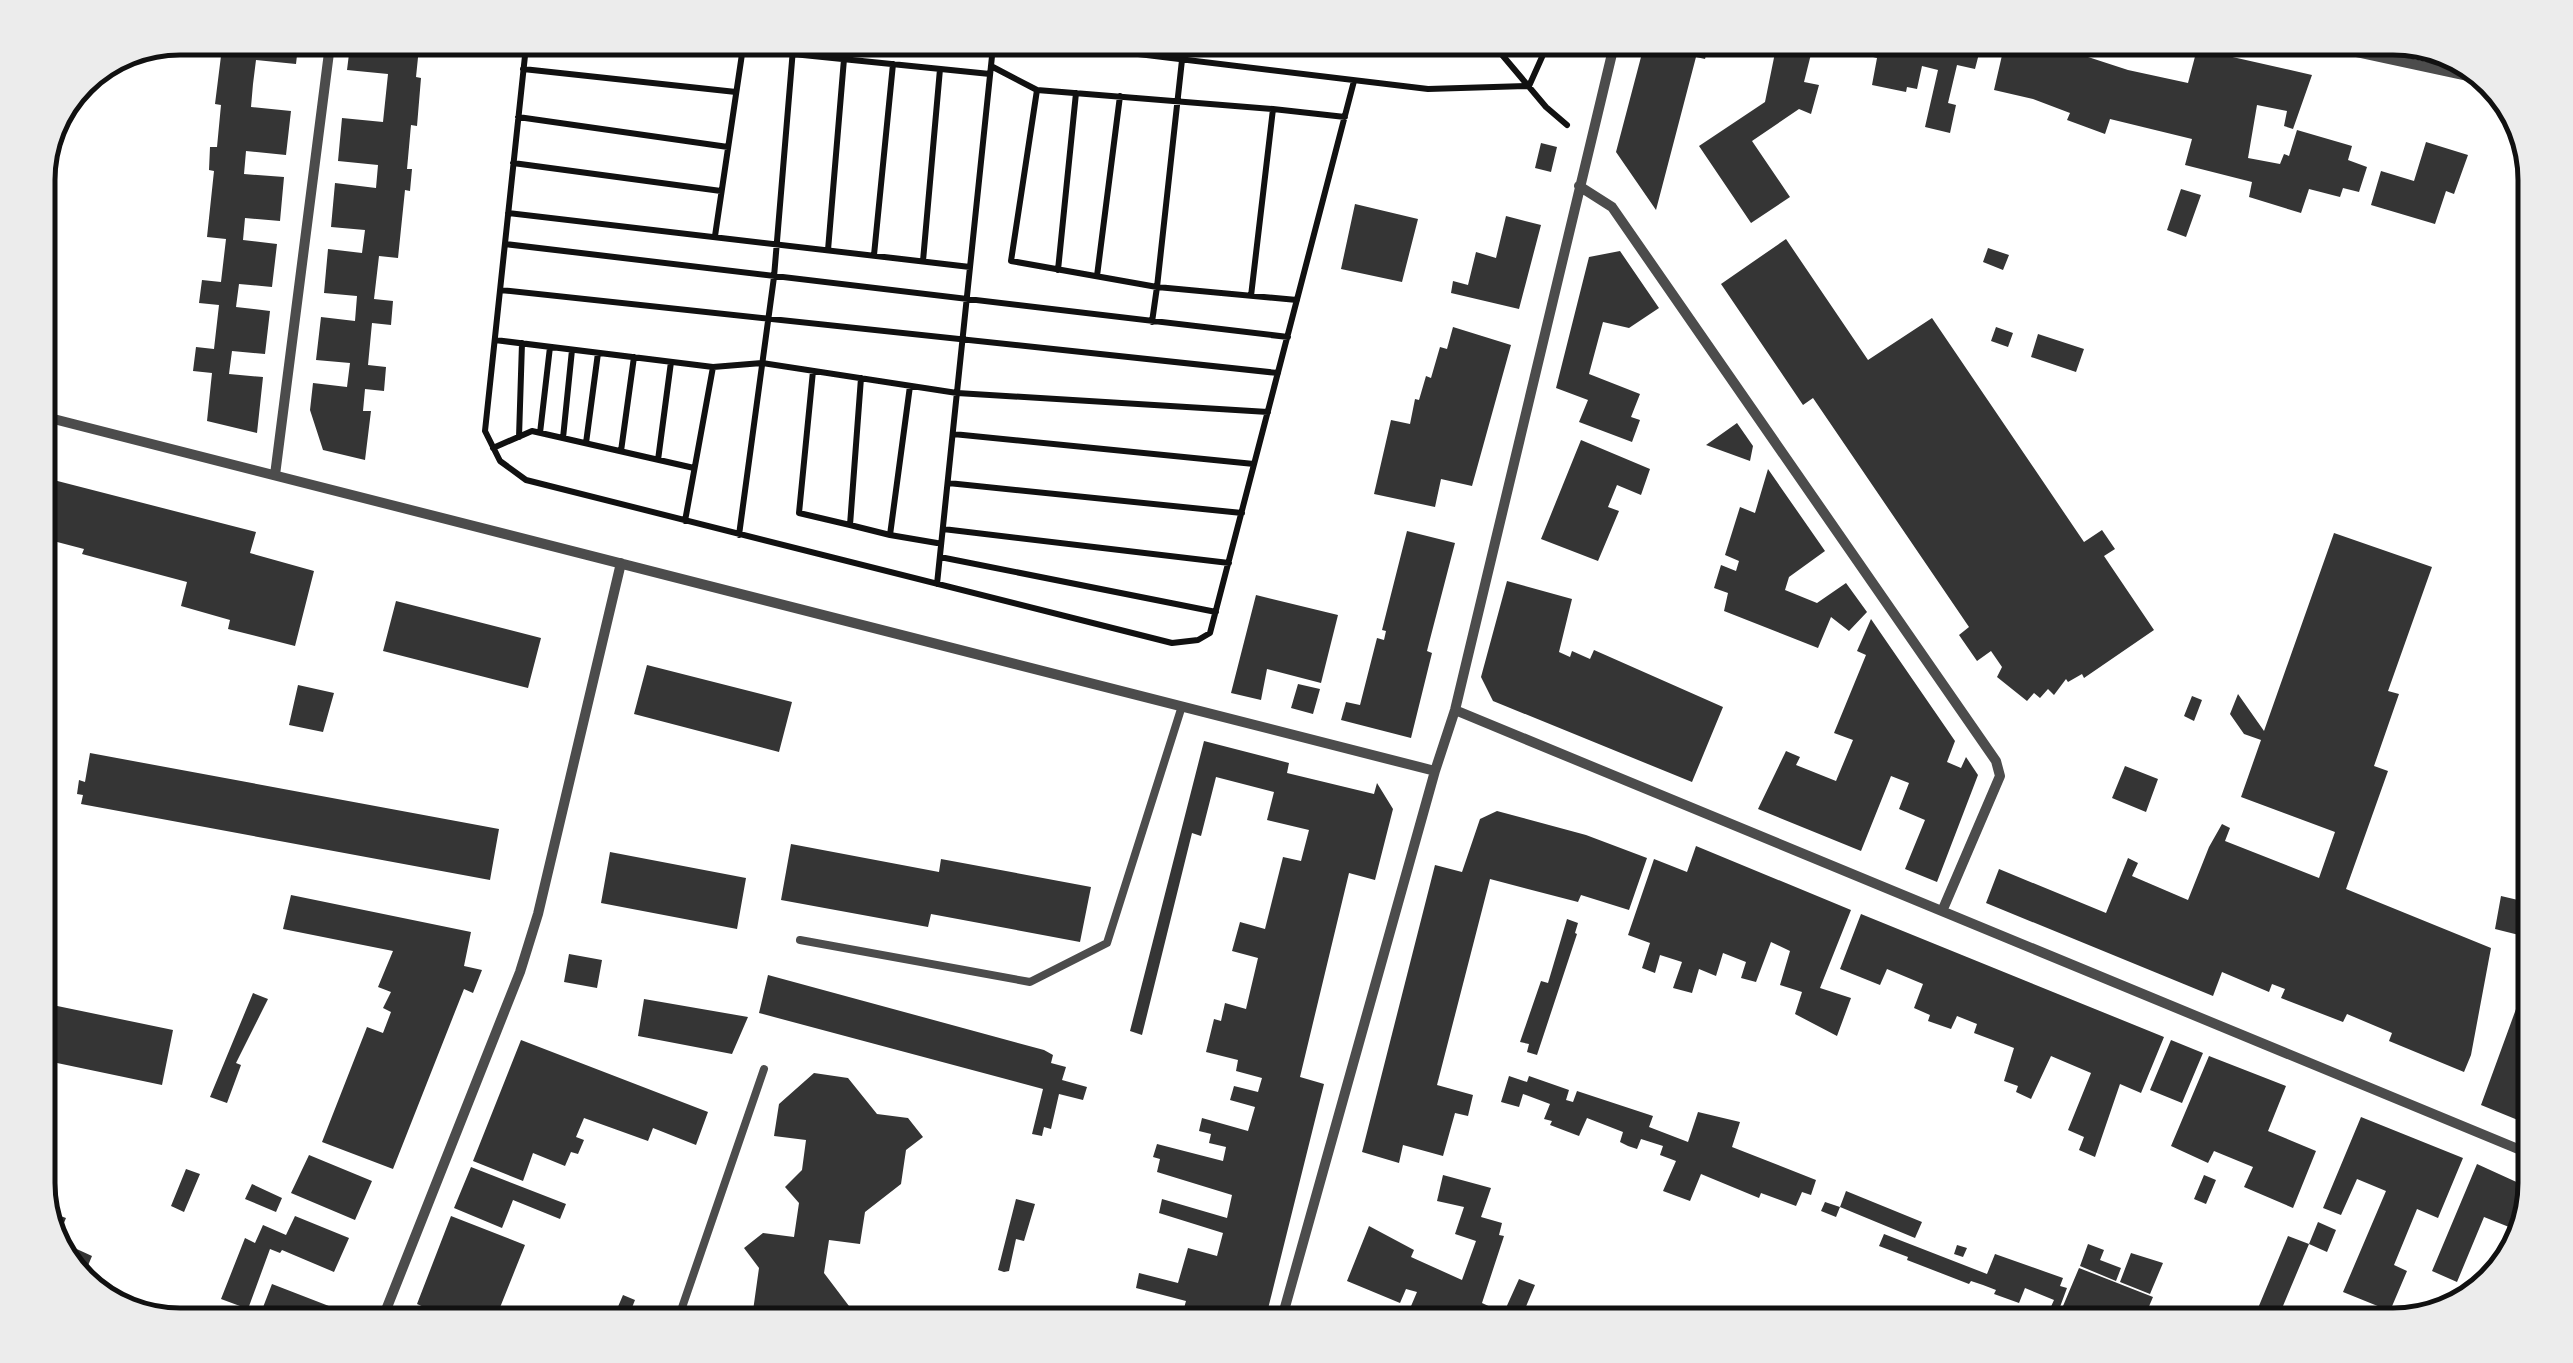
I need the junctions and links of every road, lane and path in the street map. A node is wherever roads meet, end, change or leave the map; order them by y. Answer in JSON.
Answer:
{"nodes":[{"id":1,"x":329,"y":55,"type":"edge"},
{"id":2,"x":525,"y":55,"type":"edge"},
{"id":3,"x":742,"y":55,"type":"edge"},
{"id":4,"x":793,"y":55,"type":"edge"},
{"id":5,"x":803,"y":55,"type":"edge"},
{"id":6,"x":993,"y":55,"type":"edge"},
{"id":7,"x":1140,"y":55,"type":"edge"},
{"id":8,"x":1501,"y":55,"type":"edge"},
{"id":9,"x":1544,"y":55,"type":"edge"},
{"id":10,"x":1612,"y":55,"type":"edge"},
{"id":11,"x":2368,"y":55,"type":"edge"},
{"id":12,"x":844,"y":59,"type":"junction"},
{"id":13,"x":1182,"y":60,"type":"junction"},
{"id":14,"x":893,"y":64,"type":"junction"},
{"id":15,"x":940,"y":69,"type":"junction"},
{"id":16,"x":523,"y":70,"type":"junction"},
{"id":17,"x":991,"y":70,"type":"junction"},
{"id":18,"x":2459,"y":74,"type":"edge"},
{"id":19,"x":1354,"y":81,"type":"junction"},
{"id":20,"x":1529,"y":86,"type":"junction"},
{"id":21,"x":1037,"y":90,"type":"junction"},
{"id":22,"x":736,"y":92,"type":"junction"},
{"id":23,"x":1076,"y":93,"type":"junction"},
{"id":24,"x":1120,"y":96,"type":"junction"},
{"id":25,"x":1179,"y":101,"type":"junction"},
{"id":26,"x":1546,"y":107,"type":"dead end"},
{"id":27,"x":1273,"y":109,"type":"junction"},
{"id":28,"x":518,"y":117,"type":"junction"},
{"id":29,"x":1344,"y":117,"type":"junction"},
{"id":30,"x":728,"y":147,"type":"junction"},
{"id":31,"x":513,"y":163,"type":"junction"},
{"id":32,"x":1579,"y":186,"type":"junction"},
{"id":33,"x":722,"y":191,"type":"junction"},
{"id":34,"x":508,"y":212,"type":"junction"},
{"id":35,"x":715,"y":236,"type":"junction"},
{"id":36,"x":505,"y":244,"type":"junction"},
{"id":37,"x":777,"y":244,"type":"junction"},
{"id":38,"x":828,"y":250,"type":"junction"},
{"id":39,"x":874,"y":255,"type":"junction"},
{"id":40,"x":923,"y":261,"type":"junction"},
{"id":41,"x":970,"y":267,"type":"junction"},
{"id":42,"x":1058,"y":270,"type":"junction"},
{"id":43,"x":1097,"y":276,"type":"junction"},
{"id":44,"x":774,"y":277,"type":"junction"},
{"id":45,"x":1156,"y":287,"type":"junction"},
{"id":46,"x":500,"y":290,"type":"junction"},
{"id":47,"x":1251,"y":296,"type":"junction"},
{"id":48,"x":967,"y":300,"type":"junction"},
{"id":49,"x":1297,"y":300,"type":"junction"},
{"id":50,"x":768,"y":317,"type":"junction"},
{"id":51,"x":1152,"y":322,"type":"junction"},
{"id":52,"x":1288,"y":336,"type":"junction"},
{"id":53,"x":495,"y":340,"type":"junction"},
{"id":54,"x":962,"y":341,"type":"junction"},
{"id":55,"x":522,"y":344,"type":"junction"},
{"id":56,"x":550,"y":347,"type":"junction"},
{"id":57,"x":572,"y":350,"type":"junction"},
{"id":58,"x":598,"y":353,"type":"junction"},
{"id":59,"x":634,"y":357,"type":"junction"},
{"id":60,"x":672,"y":362,"type":"junction"},
{"id":61,"x":762,"y":363,"type":"junction"},
{"id":62,"x":713,"y":367,"type":"junction"},
{"id":63,"x":813,"y":370,"type":"junction"},
{"id":64,"x":1278,"y":373,"type":"junction"},
{"id":65,"x":861,"y":378,"type":"junction"},
{"id":66,"x":910,"y":386,"type":"junction"},
{"id":67,"x":957,"y":394,"type":"junction"},
{"id":68,"x":1268,"y":412,"type":"junction"},
{"id":69,"x":55,"y":419,"type":"edge"},
{"id":70,"x":540,"y":434,"type":"junction"},
{"id":71,"x":953,"y":434,"type":"junction"},
{"id":72,"x":519,"y":437,"type":"junction"},
{"id":73,"x":562,"y":438,"type":"junction"},
{"id":74,"x":586,"y":443,"type":"junction"},
{"id":75,"x":493,"y":448,"type":"junction"},
{"id":76,"x":621,"y":451,"type":"junction"},
{"id":77,"x":658,"y":460,"type":"junction"},
{"id":78,"x":1254,"y":464,"type":"junction"},
{"id":79,"x":694,"y":468,"type":"junction"},
{"id":80,"x":275,"y":475,"type":"junction"},
{"id":81,"x":948,"y":483,"type":"junction"},
{"id":82,"x":1242,"y":513,"type":"junction"},
{"id":83,"x":685,"y":521,"type":"junction"},
{"id":84,"x":850,"y":525,"type":"junction"},
{"id":85,"x":943,"y":530,"type":"junction"},
{"id":86,"x":739,"y":534,"type":"junction"},
{"id":87,"x":890,"y":535,"type":"junction"},
{"id":88,"x":937,"y":544,"type":"dead end"},
{"id":89,"x":940,"y":557,"type":"junction"},
{"id":90,"x":621,"y":563,"type":"junction"},
{"id":91,"x":1228,"y":563,"type":"junction"},
{"id":92,"x":937,"y":584,"type":"junction"},
{"id":93,"x":1216,"y":612,"type":"junction"},
{"id":94,"x":1182,"y":706,"type":"junction"},
{"id":95,"x":1455,"y":710,"type":"junction"},
{"id":96,"x":1434,"y":770,"type":"junction"},
{"id":97,"x":1943,"y":909,"type":"junction"},
{"id":98,"x":800,"y":940,"type":"dead end"},
{"id":99,"x":764,"y":1069,"type":"dead end"},
{"id":100,"x":2518,"y":1149,"type":"edge"},
{"id":101,"x":387,"y":1308,"type":"edge"},
{"id":102,"x":682,"y":1308,"type":"edge"},
{"id":103,"x":1285,"y":1308,"type":"edge"}],
"edges":[{"from":1,"to":80,"type":"street"},
{"from":2,"to":16,"type":"path"},
{"from":3,"to":22,"type":"path"},
{"from":4,"to":37,"type":"path"},
{"from":5,"to":12,"type":"path"},
{"from":6,"to":17,"type":"path"},
{"from":7,"to":13,"type":"path"},
{"from":8,"to":20,"type":"path"},
{"from":9,"to":20,"type":"path"},
{"from":10,"to":32,"type":"street"},
{"from":11,"to":18,"type":"street"},
{"from":12,"to":14,"type":"path"},
{"from":12,"to":38,"type":"path"},
{"from":13,"to":19,"type":"path"},
{"from":13,"to":25,"type":"path"},
{"from":14,"to":15,"type":"path"},
{"from":14,"to":39,"type":"path"},
{"from":15,"to":17,"type":"path"},
{"from":15,"to":40,"type":"path"},
{"from":16,"to":22,"type":"path"},
{"from":16,"to":28,"type":"path"},
{"from":17,"to":21,"type":"path"},
{"from":17,"to":41,"type":"path"},
{"from":19,"to":20,"type":"path"},
{"from":19,"to":29,"type":"path"},
{"from":20,"to":26,"type":"path"},
{"from":21,"to":23,"type":"path"},
{"from":21,"to":42,"type":"path"},
{"from":22,"to":30,"type":"path"},
{"from":23,"to":24,"type":"path"},
{"from":23,"to":42,"type":"path"},
{"from":24,"to":25,"type":"path"},
{"from":24,"to":43,"type":"path"},
{"from":25,"to":27,"type":"path"},
{"from":25,"to":45,"type":"path"},
{"from":27,"to":29,"type":"path"},
{"from":27,"to":47,"type":"path"},
{"from":28,"to":30,"type":"path"},
{"from":28,"to":31,"type":"path"},
{"from":29,"to":49,"type":"path"},
{"from":30,"to":33,"type":"path"},
{"from":31,"to":33,"type":"path"},
{"from":31,"to":34,"type":"path"},
{"from":32,"to":95,"type":"street"},
{"from":32,"to":97,"type":"street"},
{"from":33,"to":35,"type":"path"},
{"from":34,"to":35,"type":"path"},
{"from":34,"to":36,"type":"path"},
{"from":35,"to":37,"type":"path"},
{"from":36,"to":44,"type":"path"},
{"from":36,"to":46,"type":"path"},
{"from":37,"to":38,"type":"path"},
{"from":37,"to":44,"type":"path"},
{"from":38,"to":39,"type":"path"},
{"from":39,"to":40,"type":"path"},
{"from":40,"to":41,"type":"path"},
{"from":41,"to":48,"type":"path"},
{"from":42,"to":43,"type":"path"},
{"from":43,"to":45,"type":"path"},
{"from":44,"to":48,"type":"path"},
{"from":44,"to":50,"type":"path"},
{"from":45,"to":47,"type":"path"},
{"from":45,"to":51,"type":"path"},
{"from":46,"to":50,"type":"path"},
{"from":46,"to":53,"type":"path"},
{"from":47,"to":49,"type":"path"},
{"from":48,"to":51,"type":"path"},
{"from":48,"to":54,"type":"path"},
{"from":49,"to":52,"type":"path"},
{"from":50,"to":54,"type":"path"},
{"from":50,"to":61,"type":"path"},
{"from":51,"to":52,"type":"path"},
{"from":52,"to":64,"type":"path"},
{"from":53,"to":55,"type":"path"},
{"from":53,"to":75,"type":"path"},
{"from":54,"to":64,"type":"path"},
{"from":54,"to":67,"type":"path"},
{"from":55,"to":56,"type":"path"},
{"from":55,"to":72,"type":"path"},
{"from":56,"to":57,"type":"path"},
{"from":56,"to":70,"type":"path"},
{"from":57,"to":58,"type":"path"},
{"from":57,"to":73,"type":"path"},
{"from":58,"to":59,"type":"path"},
{"from":58,"to":74,"type":"path"},
{"from":59,"to":60,"type":"path"},
{"from":59,"to":76,"type":"path"},
{"from":60,"to":62,"type":"path"},
{"from":60,"to":77,"type":"path"},
{"from":61,"to":62,"type":"path"},
{"from":61,"to":63,"type":"path"},
{"from":61,"to":86,"type":"path"},
{"from":62,"to":79,"type":"path"},
{"from":63,"to":65,"type":"path"},
{"from":63,"to":84,"type":"path"},
{"from":64,"to":68,"type":"path"},
{"from":65,"to":66,"type":"path"},
{"from":65,"to":84,"type":"path"},
{"from":66,"to":67,"type":"path"},
{"from":66,"to":87,"type":"path"},
{"from":67,"to":68,"type":"path"},
{"from":67,"to":71,"type":"path"},
{"from":68,"to":78,"type":"path"},
{"from":69,"to":80,"type":"street"},
{"from":70,"to":72,"type":"path"},
{"from":70,"to":73,"type":"path"},
{"from":71,"to":78,"type":"path"},
{"from":71,"to":81,"type":"path"},
{"from":72,"to":75,"type":"path"},
{"from":73,"to":74,"type":"path"},
{"from":74,"to":76,"type":"path"},
{"from":75,"to":83,"type":"path"},
{"from":76,"to":77,"type":"path"},
{"from":77,"to":79,"type":"path"},
{"from":78,"to":82,"type":"path"},
{"from":79,"to":83,"type":"path"},
{"from":80,"to":90,"type":"street"},
{"from":81,"to":82,"type":"path"},
{"from":81,"to":85,"type":"path"},
{"from":82,"to":91,"type":"path"},
{"from":83,"to":86,"type":"path"},
{"from":84,"to":87,"type":"path"},
{"from":85,"to":89,"type":"path"},
{"from":85,"to":91,"type":"path"},
{"from":86,"to":92,"type":"path"},
{"from":87,"to":88,"type":"path"},
{"from":89,"to":92,"type":"path"},
{"from":89,"to":93,"type":"path"},
{"from":90,"to":94,"type":"street"},
{"from":90,"to":101,"type":"street"},
{"from":91,"to":93,"type":"path"},
{"from":92,"to":93,"type":"path"},
{"from":94,"to":96,"type":"street"},
{"from":94,"to":98,"type":"lane"},
{"from":95,"to":96,"type":"street"},
{"from":95,"to":97,"type":"street"},
{"from":96,"to":103,"type":"street"},
{"from":97,"to":100,"type":"street"},
{"from":99,"to":102,"type":"lane"}]}
